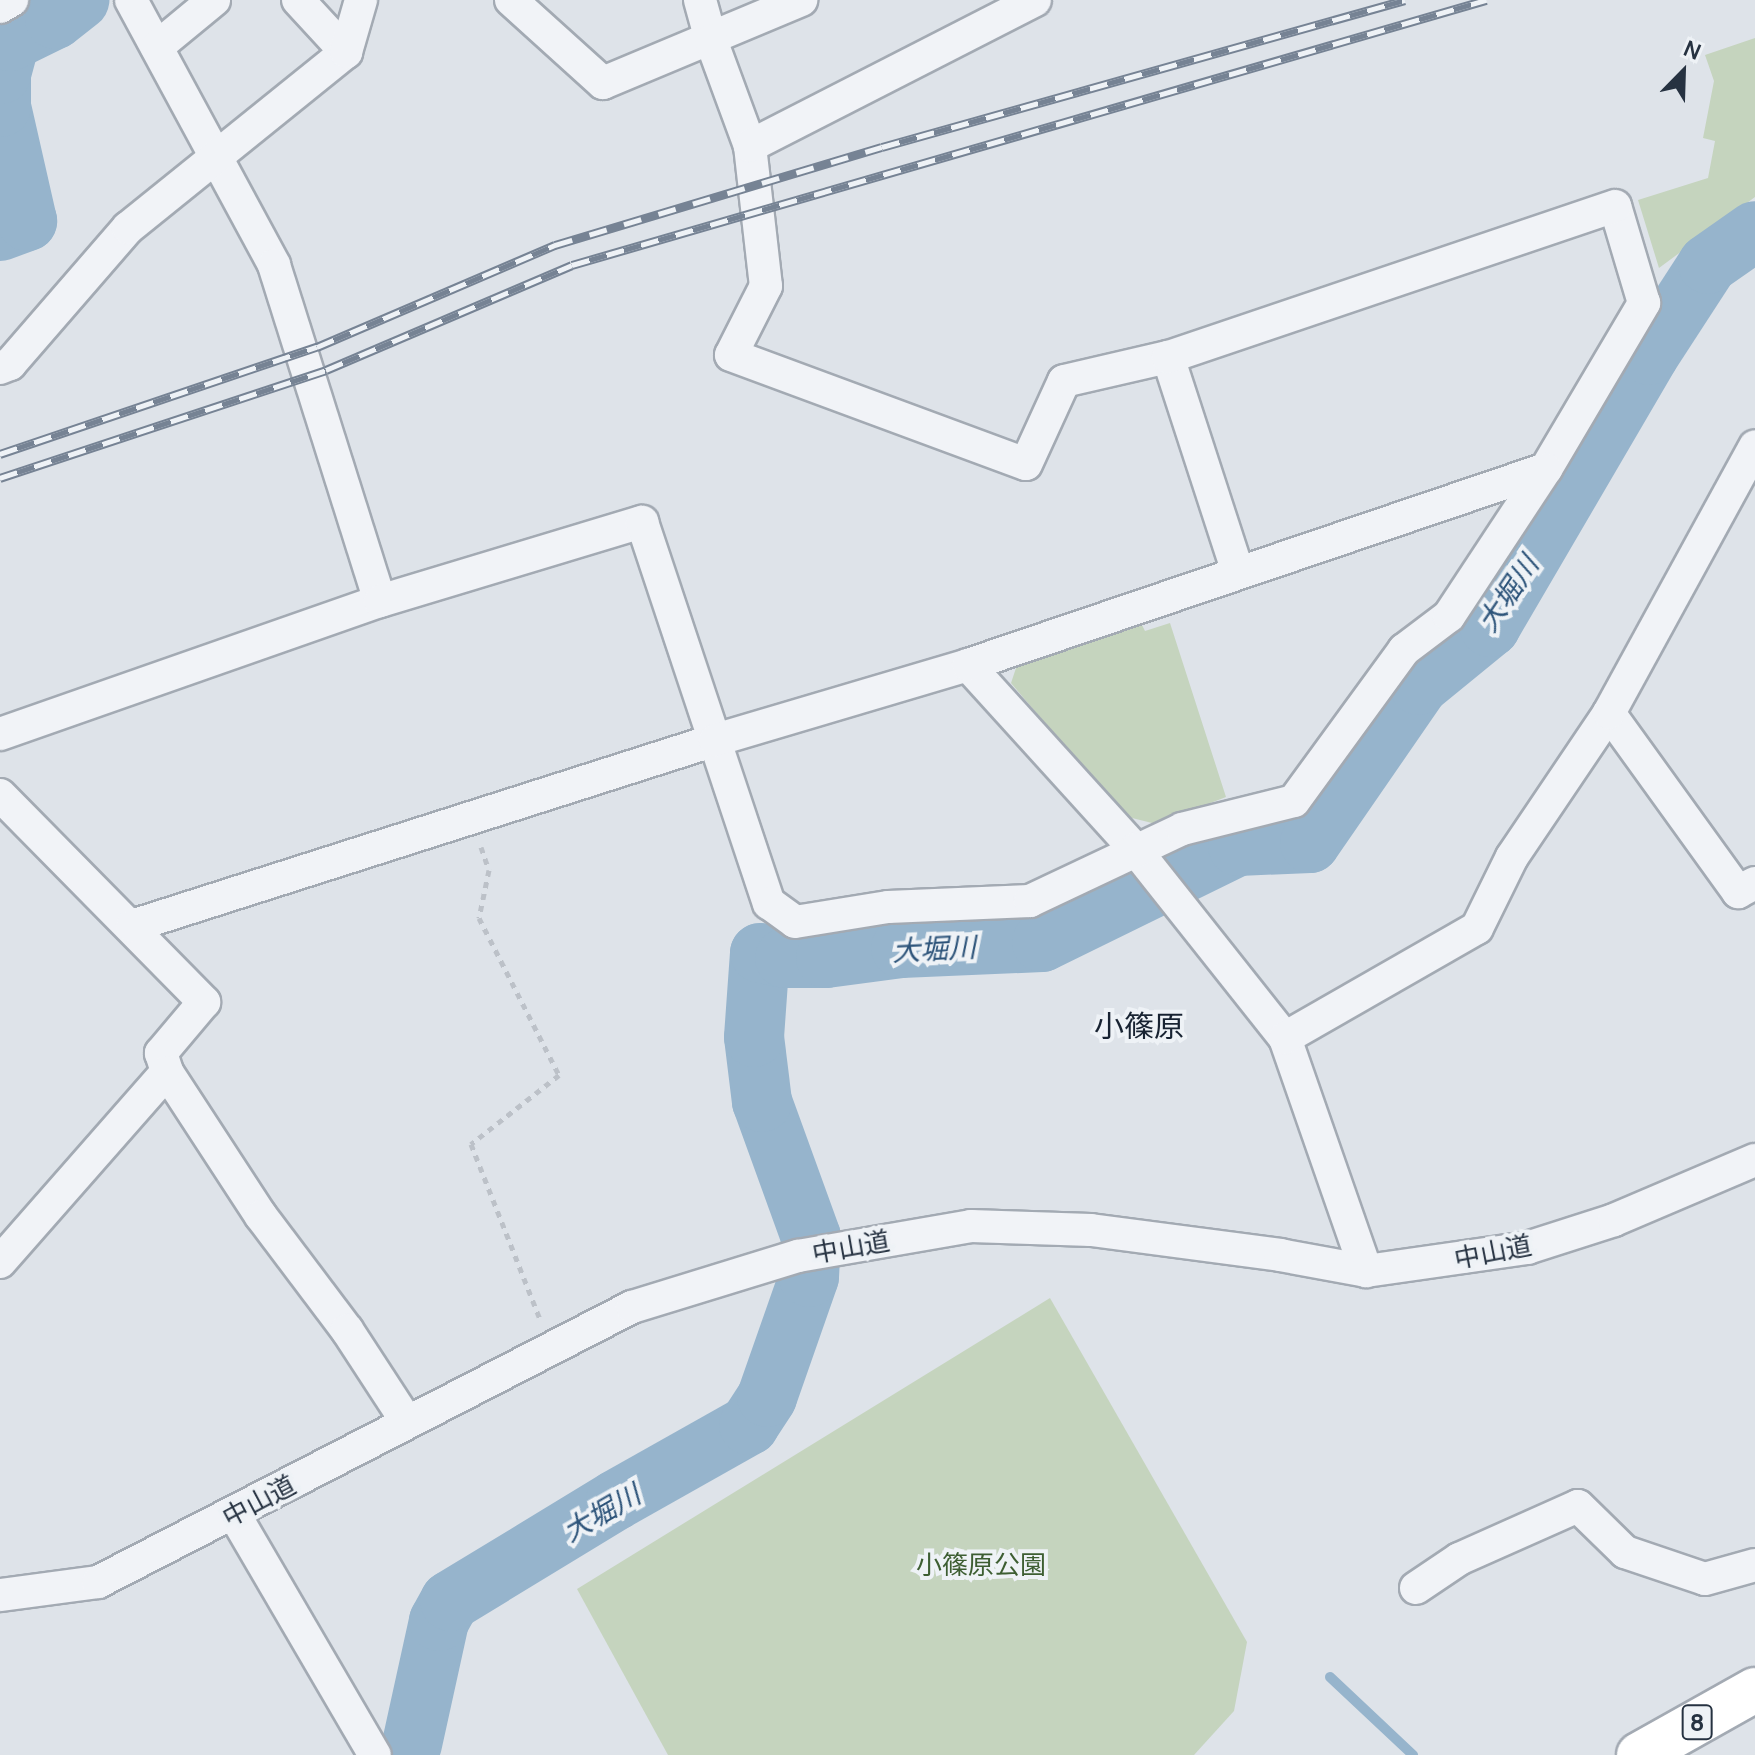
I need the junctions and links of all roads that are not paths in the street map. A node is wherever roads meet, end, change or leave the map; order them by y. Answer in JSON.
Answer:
{"nodes":[{"id":1,"x":12,"y":0,"type":"edge"},
{"id":2,"x":131,"y":0,"type":"edge"},
{"id":3,"x":214,"y":0,"type":"edge"},
{"id":4,"x":298,"y":0,"type":"edge"},
{"id":5,"x":361,"y":0,"type":"edge"},
{"id":6,"x":511,"y":0,"type":"edge"},
{"id":7,"x":700,"y":0,"type":"edge"},
{"id":8,"x":801,"y":0,"type":"edge"},
{"id":9,"x":1035,"y":0,"type":"edge"},
{"id":10,"x":0,"y":7,"type":"edge"},
{"id":11,"x":711,"y":40,"type":"junction"},
{"id":12,"x":157,"y":47,"type":"junction"},
{"id":13,"x":346,"y":52,"type":"junction"},
{"id":14,"x":750,"y":146,"type":"junction"},
{"id":15,"x":216,"y":156,"type":"junction"},
{"id":16,"x":1168,"y":357,"type":"junction"},
{"id":17,"x":0,"y":368,"type":"edge"},
{"id":18,"x":1755,"y":446,"type":"edge"},
{"id":19,"x":1546,"y":469,"type":"junction"},
{"id":20,"x":1746,"y":489,"type":"edge"},
{"id":21,"x":1238,"y":572,"type":"junction"},
{"id":22,"x":380,"y":601,"type":"junction"},
{"id":23,"x":968,"y":665,"type":"junction"},
{"id":24,"x":1609,"y":713,"type":"junction"},
{"id":25,"x":0,"y":734,"type":"edge"},
{"id":26,"x":715,"y":740,"type":"junction"},
{"id":27,"x":0,"y":795,"type":"edge"},
{"id":28,"x":1142,"y":857,"type":"junction"},
{"id":29,"x":1755,"y":883,"type":"edge"},
{"id":30,"x":132,"y":926,"type":"junction"},
{"id":31,"x":1285,"y":1038,"type":"junction"},
{"id":32,"x":167,"y":1072,"type":"junction"},
{"id":33,"x":1755,"y":1160,"type":"edge"},
{"id":34,"x":0,"y":1262,"type":"edge"},
{"id":35,"x":1366,"y":1271,"type":"junction"},
{"id":36,"x":407,"y":1422,"type":"junction"},
{"id":37,"x":234,"y":1514,"type":"junction"},
{"id":38,"x":1755,"y":1565,"type":"edge"},
{"id":39,"x":1416,"y":1588,"type":"dead end"},
{"id":40,"x":0,"y":1595,"type":"edge"},
{"id":41,"x":1755,"y":1690,"type":"edge"},
{"id":42,"x":375,"y":1755,"type":"edge"},
{"id":43,"x":1639,"y":1755,"type":"edge"}],
"edges":[{"from":1,"to":10,"type":"street"},
{"from":2,"to":12,"type":"street"},
{"from":3,"to":12,"type":"street"},
{"from":4,"to":13,"type":"street"},
{"from":5,"to":13,"type":"street"},
{"from":6,"to":11,"type":"street"},
{"from":7,"to":11,"type":"street"},
{"from":8,"to":11,"type":"street"},
{"from":9,"to":14,"type":"street"},
{"from":11,"to":14,"type":"street"},
{"from":12,"to":15,"type":"street"},
{"from":13,"to":15,"type":"street"},
{"from":14,"to":16,"type":"street"},
{"from":15,"to":17,"type":"street"},
{"from":15,"to":22,"type":"street"},
{"from":16,"to":19,"type":"street"},
{"from":16,"to":21,"type":"street"},
{"from":18,"to":20,"type":"street"},
{"from":19,"to":21,"type":"street"},
{"from":19,"to":28,"type":"street"},
{"from":20,"to":24,"type":"street"},
{"from":21,"to":23,"type":"street"},
{"from":22,"to":25,"type":"street"},
{"from":22,"to":26,"type":"street"},
{"from":23,"to":26,"type":"street"},
{"from":23,"to":28,"type":"street"},
{"from":24,"to":29,"type":"street"},
{"from":24,"to":31,"type":"street"},
{"from":26,"to":28,"type":"street"},
{"from":26,"to":30,"type":"street"},
{"from":27,"to":30,"type":"street"},
{"from":28,"to":31,"type":"street"},
{"from":30,"to":32,"type":"street"},
{"from":31,"to":35,"type":"street"},
{"from":32,"to":34,"type":"street"},
{"from":32,"to":36,"type":"street"},
{"from":33,"to":35,"type":"street","name":"中山道"},
{"from":35,"to":36,"type":"street","name":"中山道"},
{"from":36,"to":37,"type":"street","name":"中山道"},
{"from":37,"to":40,"type":"street","name":"中山道"},
{"from":37,"to":42,"type":"street"},
{"from":38,"to":39,"type":"street"},
{"from":41,"to":43,"type":"highway","number":"8"}]}
